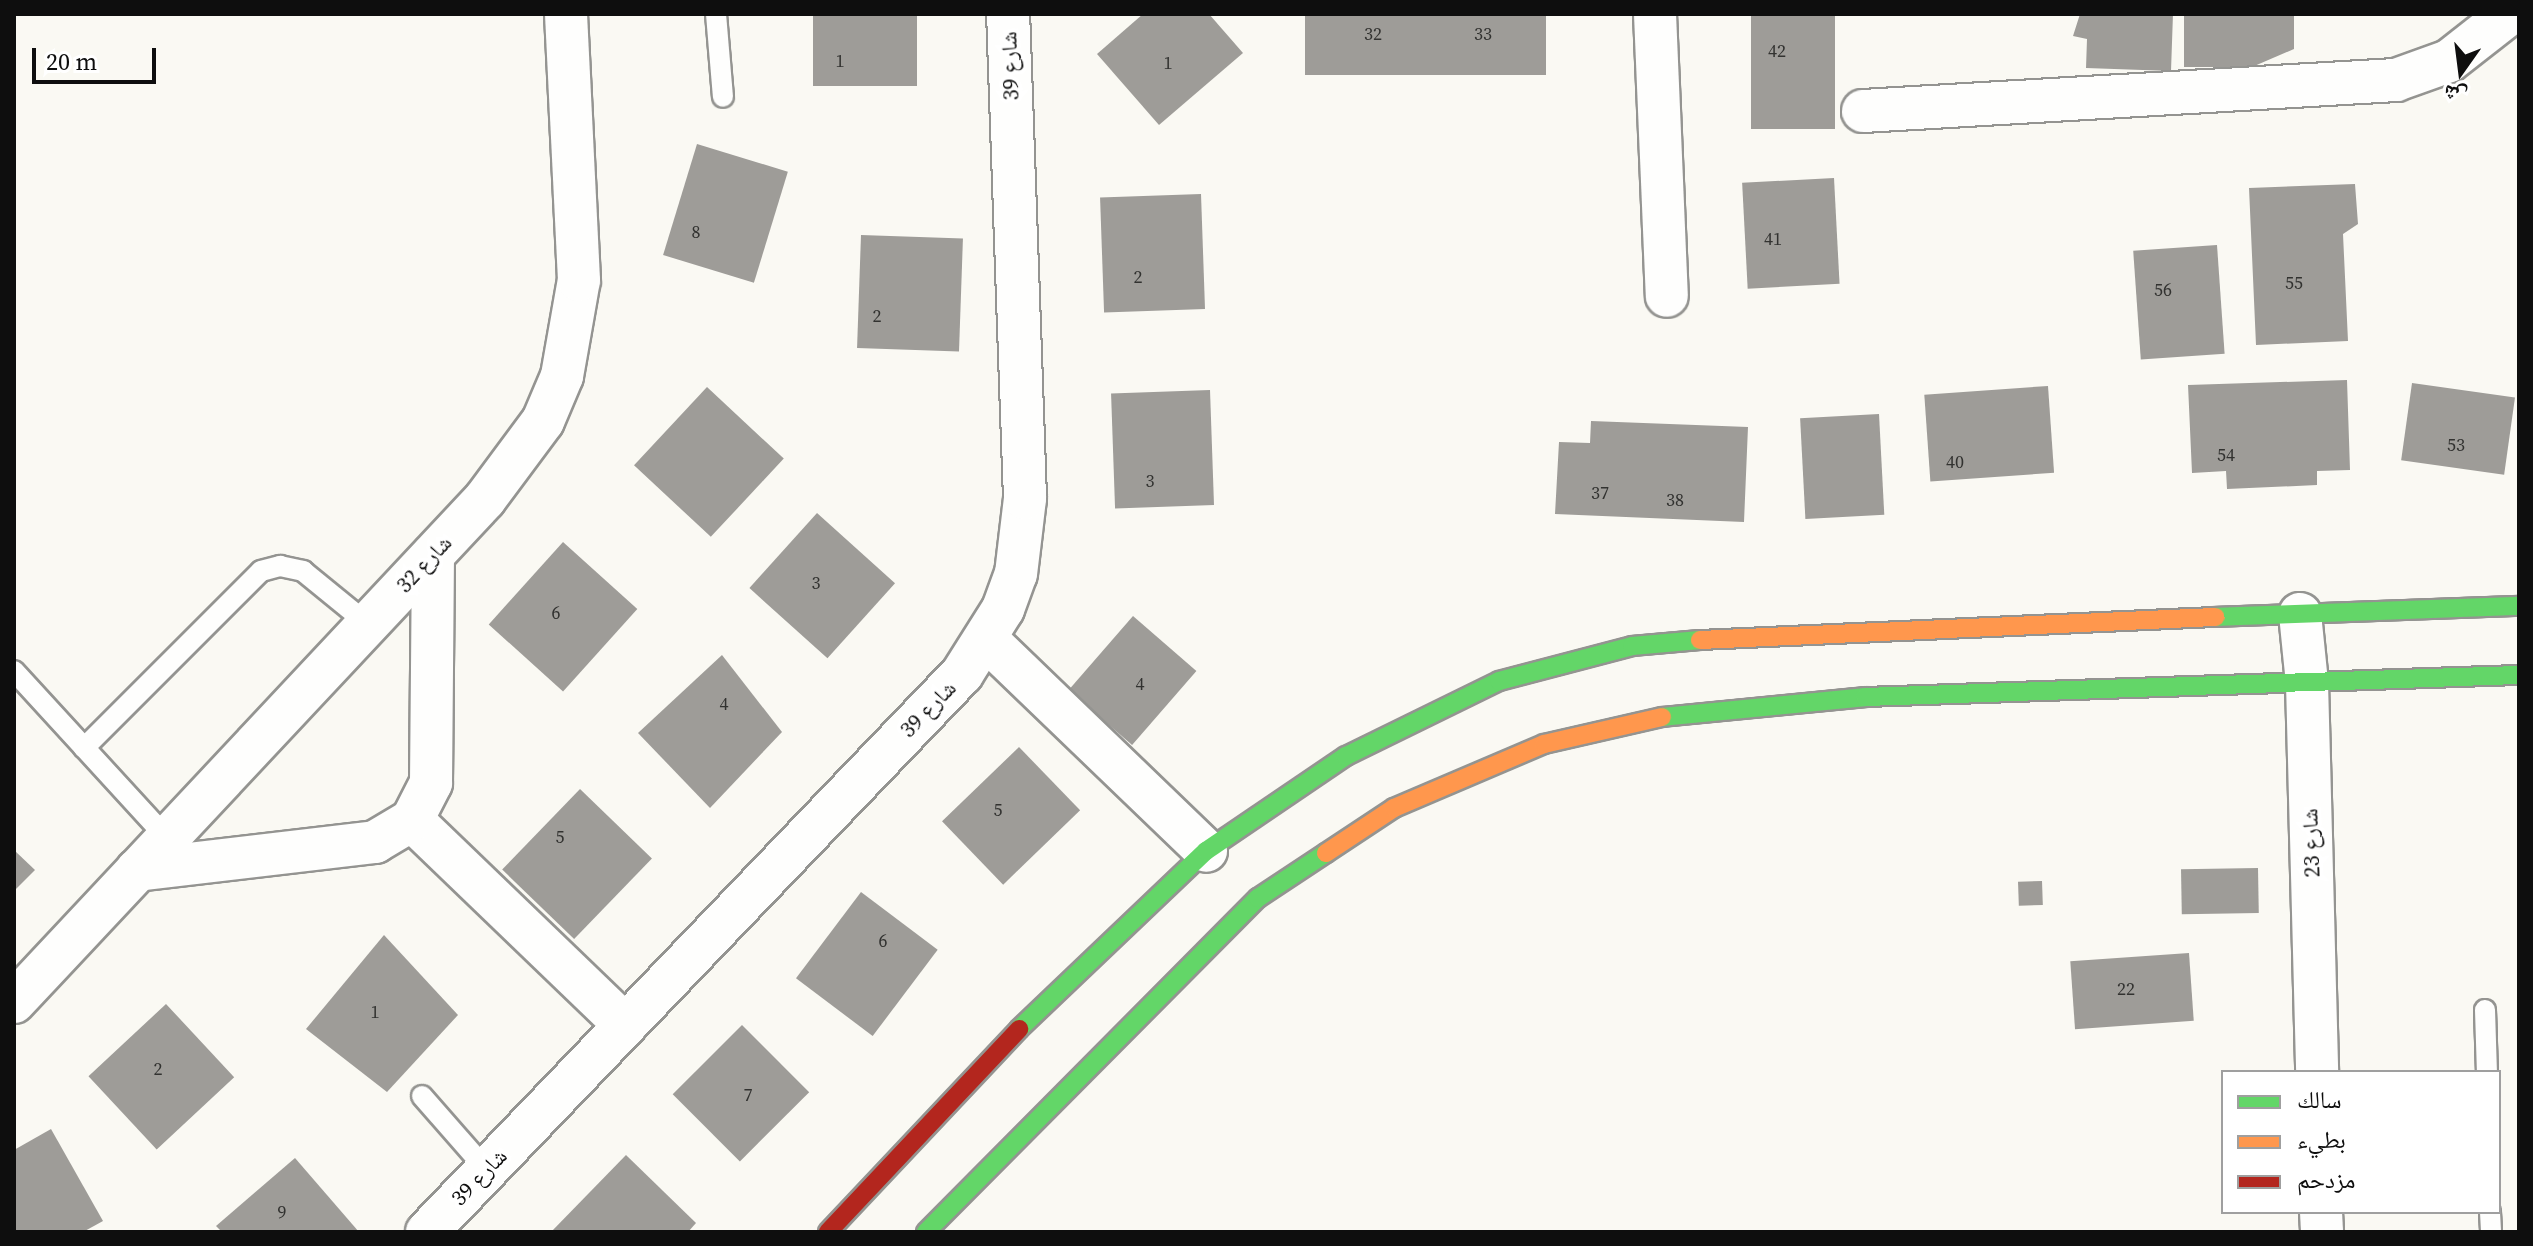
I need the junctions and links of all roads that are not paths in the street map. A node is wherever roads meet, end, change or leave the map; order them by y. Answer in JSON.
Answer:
{"nodes":[{"id":1,"x":566,"y":14,"type":"edge"},
{"id":2,"x":716,"y":14,"type":"edge"},
{"id":3,"x":1008,"y":14,"type":"edge"},
{"id":4,"x":1655,"y":14,"type":"edge"},
{"id":5,"x":2509,"y":14,"type":"edge"},
{"id":6,"x":723,"y":97,"type":"dead end"},
{"id":7,"x":1863,"y":111,"type":"dead end"},
{"id":8,"x":1667,"y":296,"type":"dead end"},
{"id":9,"x":433,"y":555,"type":"junction"},
{"id":10,"x":2519,"y":606,"type":"edge"},
{"id":11,"x":2300,"y":614,"type":"junction"},
{"id":12,"x":368,"y":624,"type":"junction"},
{"id":13,"x":987,"y":640,"type":"junction"},
{"id":14,"x":14,"y":671,"type":"edge"},
{"id":15,"x":2519,"y":675,"type":"edge"},
{"id":16,"x":2307,"y":683,"type":"junction"},
{"id":17,"x":84,"y":748,"type":"junction"},
{"id":18,"x":412,"y":820,"type":"junction"},
{"id":19,"x":167,"y":838,"type":"junction"},
{"id":20,"x":1206,"y":851,"type":"junction"},
{"id":21,"x":137,"y":870,"type":"junction"},
{"id":22,"x":14,"y":1002,"type":"edge"},
{"id":23,"x":2485,"y":1010,"type":"dead end"},
{"id":24,"x":625,"y":1025,"type":"junction"},
{"id":25,"x":2317,"y":1070,"type":"edge"},
{"id":26,"x":2487,"y":1070,"type":"edge"},
{"id":27,"x":422,"y":1096,"type":"dead end"},
{"id":28,"x":486,"y":1169,"type":"junction"},
{"id":29,"x":427,"y":1232,"type":"edge"},
{"id":30,"x":828,"y":1232,"type":"edge"},
{"id":31,"x":926,"y":1232,"type":"edge"}],
"edges":[{"from":1,"to":9,"type":"street","name":"شارع 32"},
{"from":2,"to":6,"type":"lane"},
{"from":3,"to":13,"type":"street","name":"شارع 39"},
{"from":4,"to":8,"type":"street"},
{"from":5,"to":7,"type":"street"},
{"from":9,"to":12,"type":"street","name":"شارع 32"},
{"from":9,"to":18,"type":"street"},
{"from":10,"to":11,"type":"street"},
{"from":11,"to":16,"type":"street","name":"شارع 23"},
{"from":11,"to":20,"type":"street"},
{"from":12,"to":17,"type":"lane"},
{"from":12,"to":19,"type":"street","name":"شارع 32"},
{"from":13,"to":20,"type":"street"},
{"from":13,"to":24,"type":"street","name":"شارع 39"},
{"from":14,"to":17,"type":"lane"},
{"from":15,"to":16,"type":"street"},
{"from":16,"to":25,"type":"street","name":"شارع 23"},
{"from":16,"to":31,"type":"street"},
{"from":17,"to":19,"type":"lane"},
{"from":18,"to":21,"type":"street"},
{"from":18,"to":24,"type":"street"},
{"from":19,"to":21,"type":"street","name":"شارع 32"},
{"from":20,"to":30,"type":"street"},
{"from":21,"to":22,"type":"street","name":"شارع 32"},
{"from":23,"to":26,"type":"lane"},
{"from":24,"to":28,"type":"street","name":"شارع 39"},
{"from":27,"to":28,"type":"lane"},
{"from":28,"to":29,"type":"street","name":"شارع 39"}]}
